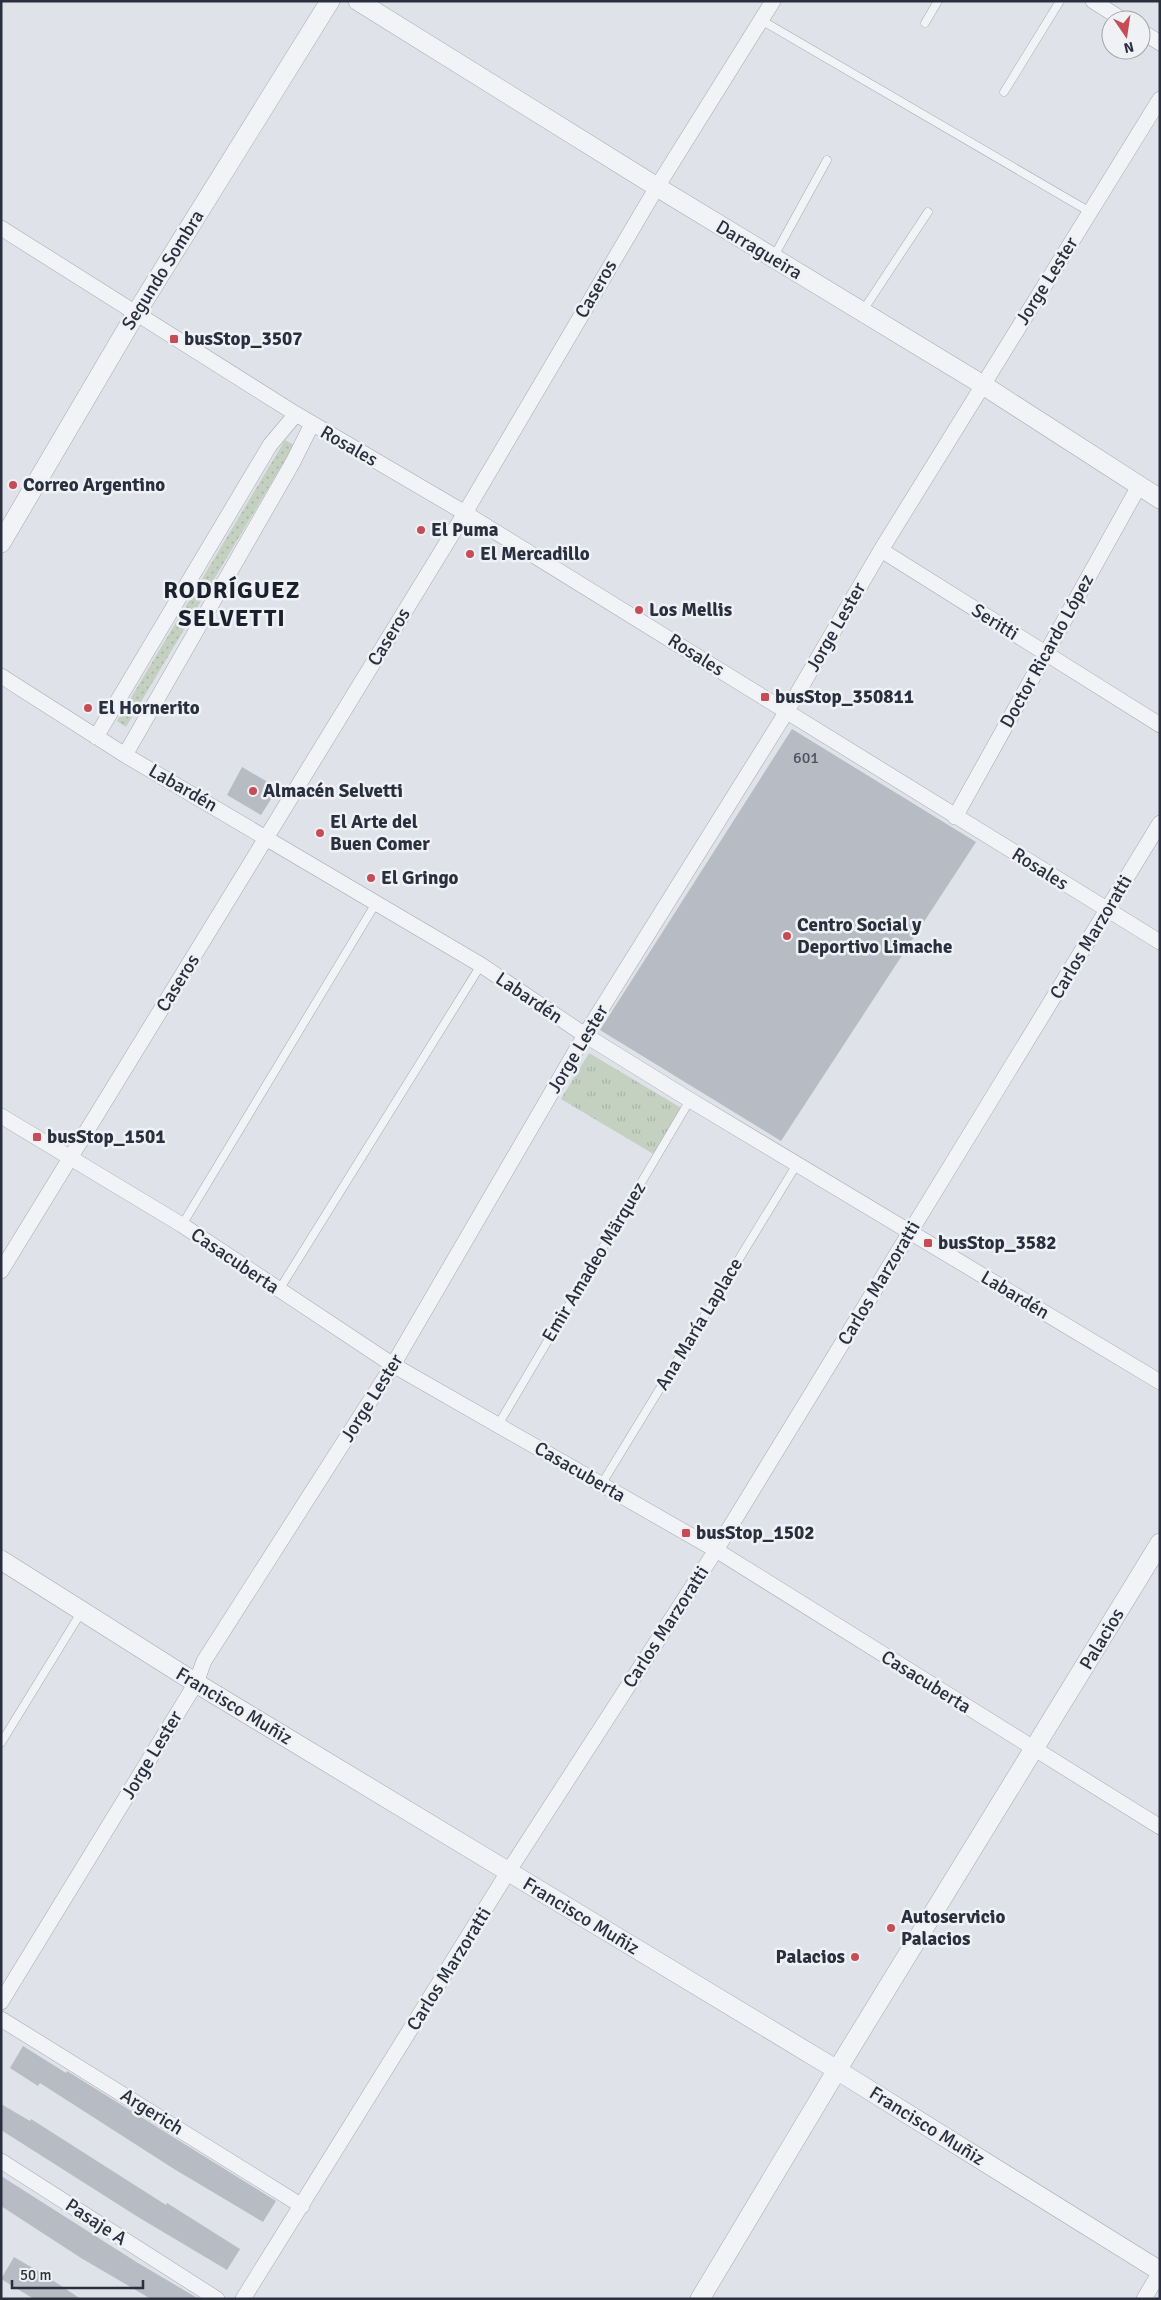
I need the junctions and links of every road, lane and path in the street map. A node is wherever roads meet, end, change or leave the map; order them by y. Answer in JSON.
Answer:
{"nodes":[{"id":1,"x":330,"y":1,"type":"edge"},
{"id":2,"x":358,"y":1,"type":"edge"},
{"id":3,"x":773,"y":1,"type":"edge"},
{"id":4,"x":938,"y":1,"type":"edge"},
{"id":5,"x":1060,"y":1,"type":"edge"},
{"id":6,"x":1093,"y":1,"type":"edge"},
{"id":7,"x":1107,"y":10,"type":"edge"},
{"id":8,"x":761,"y":20,"type":"junction"},
{"id":9,"x":925,"y":23,"type":"dead end"},
{"id":10,"x":1004,"y":92,"type":"dead end"},
{"id":11,"x":1160,"y":99,"type":"edge"},
{"id":12,"x":827,"y":160,"type":"dead end"},
{"id":13,"x":657,"y":187,"type":"junction"},
{"id":14,"x":928,"y":212,"type":"dead end"},
{"id":15,"x":1090,"y":212,"type":"junction"},
{"id":16,"x":1,"y":228,"type":"edge"},
{"id":17,"x":773,"y":258,"type":"junction"},
{"id":18,"x":862,"y":312,"type":"junction"},
{"id":19,"x":136,"y":315,"type":"junction"},
{"id":20,"x":983,"y":385,"type":"junction"},
{"id":21,"x":296,"y":414,"type":"junction"},
{"id":22,"x":312,"y":424,"type":"junction"},
{"id":23,"x":1139,"y":486,"type":"junction"},
{"id":24,"x":1160,"y":499,"type":"edge"},
{"id":25,"x":465,"y":513,"type":"junction"},
{"id":26,"x":1,"y":543,"type":"edge"},
{"id":27,"x":881,"y":550,"type":"junction"},
{"id":28,"x":1046,"y":654,"type":"junction"},
{"id":29,"x":1,"y":676,"type":"edge"},
{"id":30,"x":787,"y":711,"type":"junction"},
{"id":31,"x":1160,"y":725,"type":"edge"},
{"id":32,"x":96,"y":737,"type":"junction"},
{"id":33,"x":125,"y":755,"type":"junction"},
{"id":34,"x":955,"y":817,"type":"junction"},
{"id":35,"x":1160,"y":823,"type":"edge"},
{"id":36,"x":267,"y":838,"type":"junction"},
{"id":37,"x":376,"y":903,"type":"junction"},
{"id":38,"x":1108,"y":910,"type":"junction"},
{"id":39,"x":1160,"y":942,"type":"edge"},
{"id":40,"x":481,"y":965,"type":"junction"},
{"id":41,"x":585,"y":1035,"type":"junction"},
{"id":42,"x":690,"y":1100,"type":"junction"},
{"id":43,"x":1,"y":1116,"type":"edge"},
{"id":44,"x":71,"y":1158,"type":"junction"},
{"id":45,"x":797,"y":1164,"type":"junction"},
{"id":46,"x":182,"y":1225,"type":"junction"},
{"id":47,"x":910,"y":1232,"type":"junction"},
{"id":48,"x":1,"y":1271,"type":"edge"},
{"id":49,"x":278,"y":1290,"type":"junction"},
{"id":50,"x":393,"y":1365,"type":"junction"},
{"id":51,"x":1160,"y":1382,"type":"edge"},
{"id":52,"x":498,"y":1425,"type":"junction"},
{"id":53,"x":602,"y":1485,"type":"junction"},
{"id":54,"x":1160,"y":1543,"type":"edge"},
{"id":55,"x":716,"y":1550,"type":"junction"},
{"id":56,"x":1,"y":1560,"type":"edge"},
{"id":57,"x":82,"y":1611,"type":"junction"},
{"id":58,"x":196,"y":1683,"type":"junction"},
{"id":59,"x":1,"y":1743,"type":"edge"},
{"id":60,"x":1034,"y":1751,"type":"junction"},
{"id":61,"x":1160,"y":1827,"type":"edge"},
{"id":62,"x":508,"y":1872,"type":"junction"},
{"id":63,"x":1,"y":2002,"type":"edge"},
{"id":64,"x":1,"y":2019,"type":"edge"},
{"id":65,"x":837,"y":2070,"type":"junction"},
{"id":66,"x":1,"y":2162,"type":"edge"},
{"id":67,"x":302,"y":2206,"type":"junction"},
{"id":68,"x":1160,"y":2272,"type":"edge"},
{"id":69,"x":217,"y":2299,"type":"edge"},
{"id":70,"x":243,"y":2299,"type":"edge"},
{"id":71,"x":700,"y":2299,"type":"edge"},
{"id":72,"x":1144,"y":2299,"type":"edge"}],
"edges":[{"from":1,"to":19,"type":"street","name":"Segundo Sombra"},
{"from":2,"to":13,"type":"street","name":"Darragueira"},
{"from":3,"to":8,"type":"street","name":"Caseros"},
{"from":4,"to":9,"type":"lane"},
{"from":5,"to":10,"type":"lane"},
{"from":6,"to":7,"type":"street"},
{"from":8,"to":13,"type":"street","name":"Caseros"},
{"from":8,"to":15,"type":"lane"},
{"from":11,"to":15,"type":"street","name":"Jorge Lester"},
{"from":12,"to":17,"type":"lane"},
{"from":13,"to":17,"type":"street","name":"Darragueira"},
{"from":13,"to":25,"type":"street","name":"Caseros"},
{"from":14,"to":18,"type":"lane"},
{"from":15,"to":20,"type":"street","name":"Jorge Lester"},
{"from":16,"to":19,"type":"street","name":"Rosales"},
{"from":17,"to":18,"type":"street","name":"Darragueira"},
{"from":18,"to":20,"type":"street","name":"Darragueira"},
{"from":19,"to":21,"type":"street","name":"Rosales"},
{"from":19,"to":26,"type":"street","name":"Segundo Sombra"},
{"from":20,"to":23,"type":"street","name":"Darragueira"},
{"from":20,"to":27,"type":"street","name":"Jorge Lester"},
{"from":21,"to":22,"type":"street","name":"Rosales"},
{"from":21,"to":32,"type":"street"},
{"from":22,"to":25,"type":"street","name":"Rosales"},
{"from":22,"to":33,"type":"street"},
{"from":23,"to":24,"type":"street","name":"Darragueira"},
{"from":23,"to":28,"type":"street","name":"Doctor Ricardo López"},
{"from":25,"to":30,"type":"street","name":"Rosales"},
{"from":25,"to":36,"type":"street","name":"Caseros"},
{"from":27,"to":28,"type":"street","name":"Seritti"},
{"from":27,"to":30,"type":"street","name":"Jorge Lester"},
{"from":28,"to":31,"type":"street","name":"Seritti"},
{"from":28,"to":34,"type":"street","name":"Doctor Ricardo López"},
{"from":29,"to":32,"type":"street","name":"Labardén"},
{"from":30,"to":34,"type":"street","name":"Rosales"},
{"from":30,"to":41,"type":"street","name":"Jorge Lester"},
{"from":32,"to":33,"type":"street","name":"Labardén"},
{"from":33,"to":36,"type":"street","name":"Labardén"},
{"from":34,"to":38,"type":"street","name":"Rosales"},
{"from":35,"to":38,"type":"street","name":"Carlos Marzoratti"},
{"from":36,"to":37,"type":"street","name":"Labardén"},
{"from":36,"to":44,"type":"street","name":"Caseros"},
{"from":37,"to":40,"type":"street","name":"Labardén"},
{"from":37,"to":46,"type":"lane"},
{"from":38,"to":39,"type":"street","name":"Rosales"},
{"from":38,"to":47,"type":"street","name":"Carlos Marzoratti"},
{"from":40,"to":41,"type":"street","name":"Labardén"},
{"from":40,"to":49,"type":"lane"},
{"from":41,"to":42,"type":"street","name":"Labardén"},
{"from":41,"to":50,"type":"street","name":"Jorge Lester"},
{"from":42,"to":45,"type":"street","name":"Labardén"},
{"from":42,"to":52,"type":"lane","name":"Emir Amadeo Märquez"},
{"from":43,"to":44,"type":"street","name":"Casacuberta"},
{"from":44,"to":46,"type":"street","name":"Casacuberta"},
{"from":44,"to":48,"type":"street","name":"Caseros"},
{"from":45,"to":47,"type":"street","name":"Labardén"},
{"from":45,"to":53,"type":"lane","name":"Ana María Laplace"},
{"from":46,"to":49,"type":"street","name":"Casacuberta"},
{"from":47,"to":51,"type":"street","name":"Labardén"},
{"from":47,"to":55,"type":"street","name":"Carlos Marzoratti"},
{"from":49,"to":50,"type":"street","name":"Casacuberta"},
{"from":50,"to":52,"type":"street","name":"Casacuberta"},
{"from":50,"to":58,"type":"street","name":"Jorge Lester"},
{"from":52,"to":53,"type":"street","name":"Casacuberta"},
{"from":53,"to":55,"type":"street","name":"Casacuberta"},
{"from":54,"to":60,"type":"street","name":"Palacios"},
{"from":55,"to":60,"type":"street","name":"Casacuberta"},
{"from":55,"to":62,"type":"street","name":"Carlos Marzoratti"},
{"from":56,"to":57,"type":"street","name":"Francisco Muñiz"},
{"from":57,"to":58,"type":"street","name":"Francisco Muñiz"},
{"from":57,"to":59,"type":"lane"},
{"from":58,"to":62,"type":"street","name":"Francisco Muñiz"},
{"from":58,"to":63,"type":"street","name":"Jorge Lester"},
{"from":60,"to":61,"type":"street","name":"Casacuberta"},
{"from":60,"to":65,"type":"street","name":"Palacios"},
{"from":62,"to":65,"type":"street","name":"Francisco Muñiz"},
{"from":62,"to":67,"type":"street","name":"Carlos Marzoratti"},
{"from":64,"to":67,"type":"street","name":"Argerich"},
{"from":65,"to":68,"type":"street","name":"Francisco Muñiz"},
{"from":65,"to":71,"type":"street","name":"Palacios"},
{"from":66,"to":69,"type":"street","name":"Pasaje A"},
{"from":67,"to":70,"type":"street","name":"Carlos Marzoratti"},
{"from":68,"to":72,"type":"street"}]}
